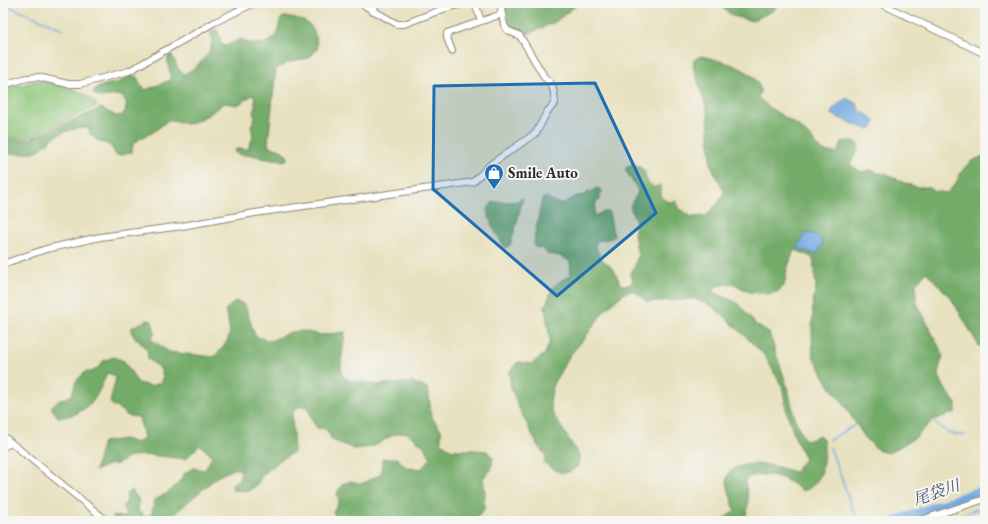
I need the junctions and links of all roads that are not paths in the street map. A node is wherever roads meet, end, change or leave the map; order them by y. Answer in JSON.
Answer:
{"nodes":[{"id":1,"x":254,"y":3,"type":"edge"},
{"id":2,"x":360,"y":3,"type":"edge"},
{"id":3,"x":377,"y":3,"type":"edge"},
{"id":4,"x":466,"y":3,"type":"edge"},
{"id":5,"x":475,"y":3,"type":"edge"},
{"id":6,"x":500,"y":3,"type":"edge"},
{"id":7,"x":880,"y":3,"type":"edge"},
{"id":8,"x":372,"y":11,"type":"junction"},
{"id":9,"x":502,"y":14,"type":"junction"},
{"id":10,"x":481,"y":21,"type":"junction"},
{"id":11,"x":452,"y":51,"type":"dead end"},
{"id":12,"x":985,"y":54,"type":"edge"},
{"id":13,"x":3,"y":85,"type":"edge"},
{"id":14,"x":3,"y":264,"type":"edge"},
{"id":15,"x":3,"y":436,"type":"edge"},
{"id":16,"x":11,"y":443,"type":"junction"},
{"id":17,"x":3,"y":447,"type":"edge"},
{"id":18,"x":985,"y":499,"type":"edge"},
{"id":19,"x":107,"y":521,"type":"edge"},
{"id":20,"x":918,"y":521,"type":"edge"}],
"edges":[{"from":1,"to":13,"type":"street"},
{"from":2,"to":8,"type":"street"},
{"from":3,"to":8,"type":"street"},
{"from":4,"to":8,"type":"street"},
{"from":5,"to":10,"type":"street"},
{"from":6,"to":9,"type":"street"},
{"from":7,"to":12,"type":"street"},
{"from":9,"to":10,"type":"street"},
{"from":9,"to":14,"type":"street"},
{"from":10,"to":11,"type":"street"},
{"from":15,"to":16,"type":"street"},
{"from":16,"to":17,"type":"street"},
{"from":16,"to":19,"type":"street"},
{"from":18,"to":20,"type":"street"}]}
